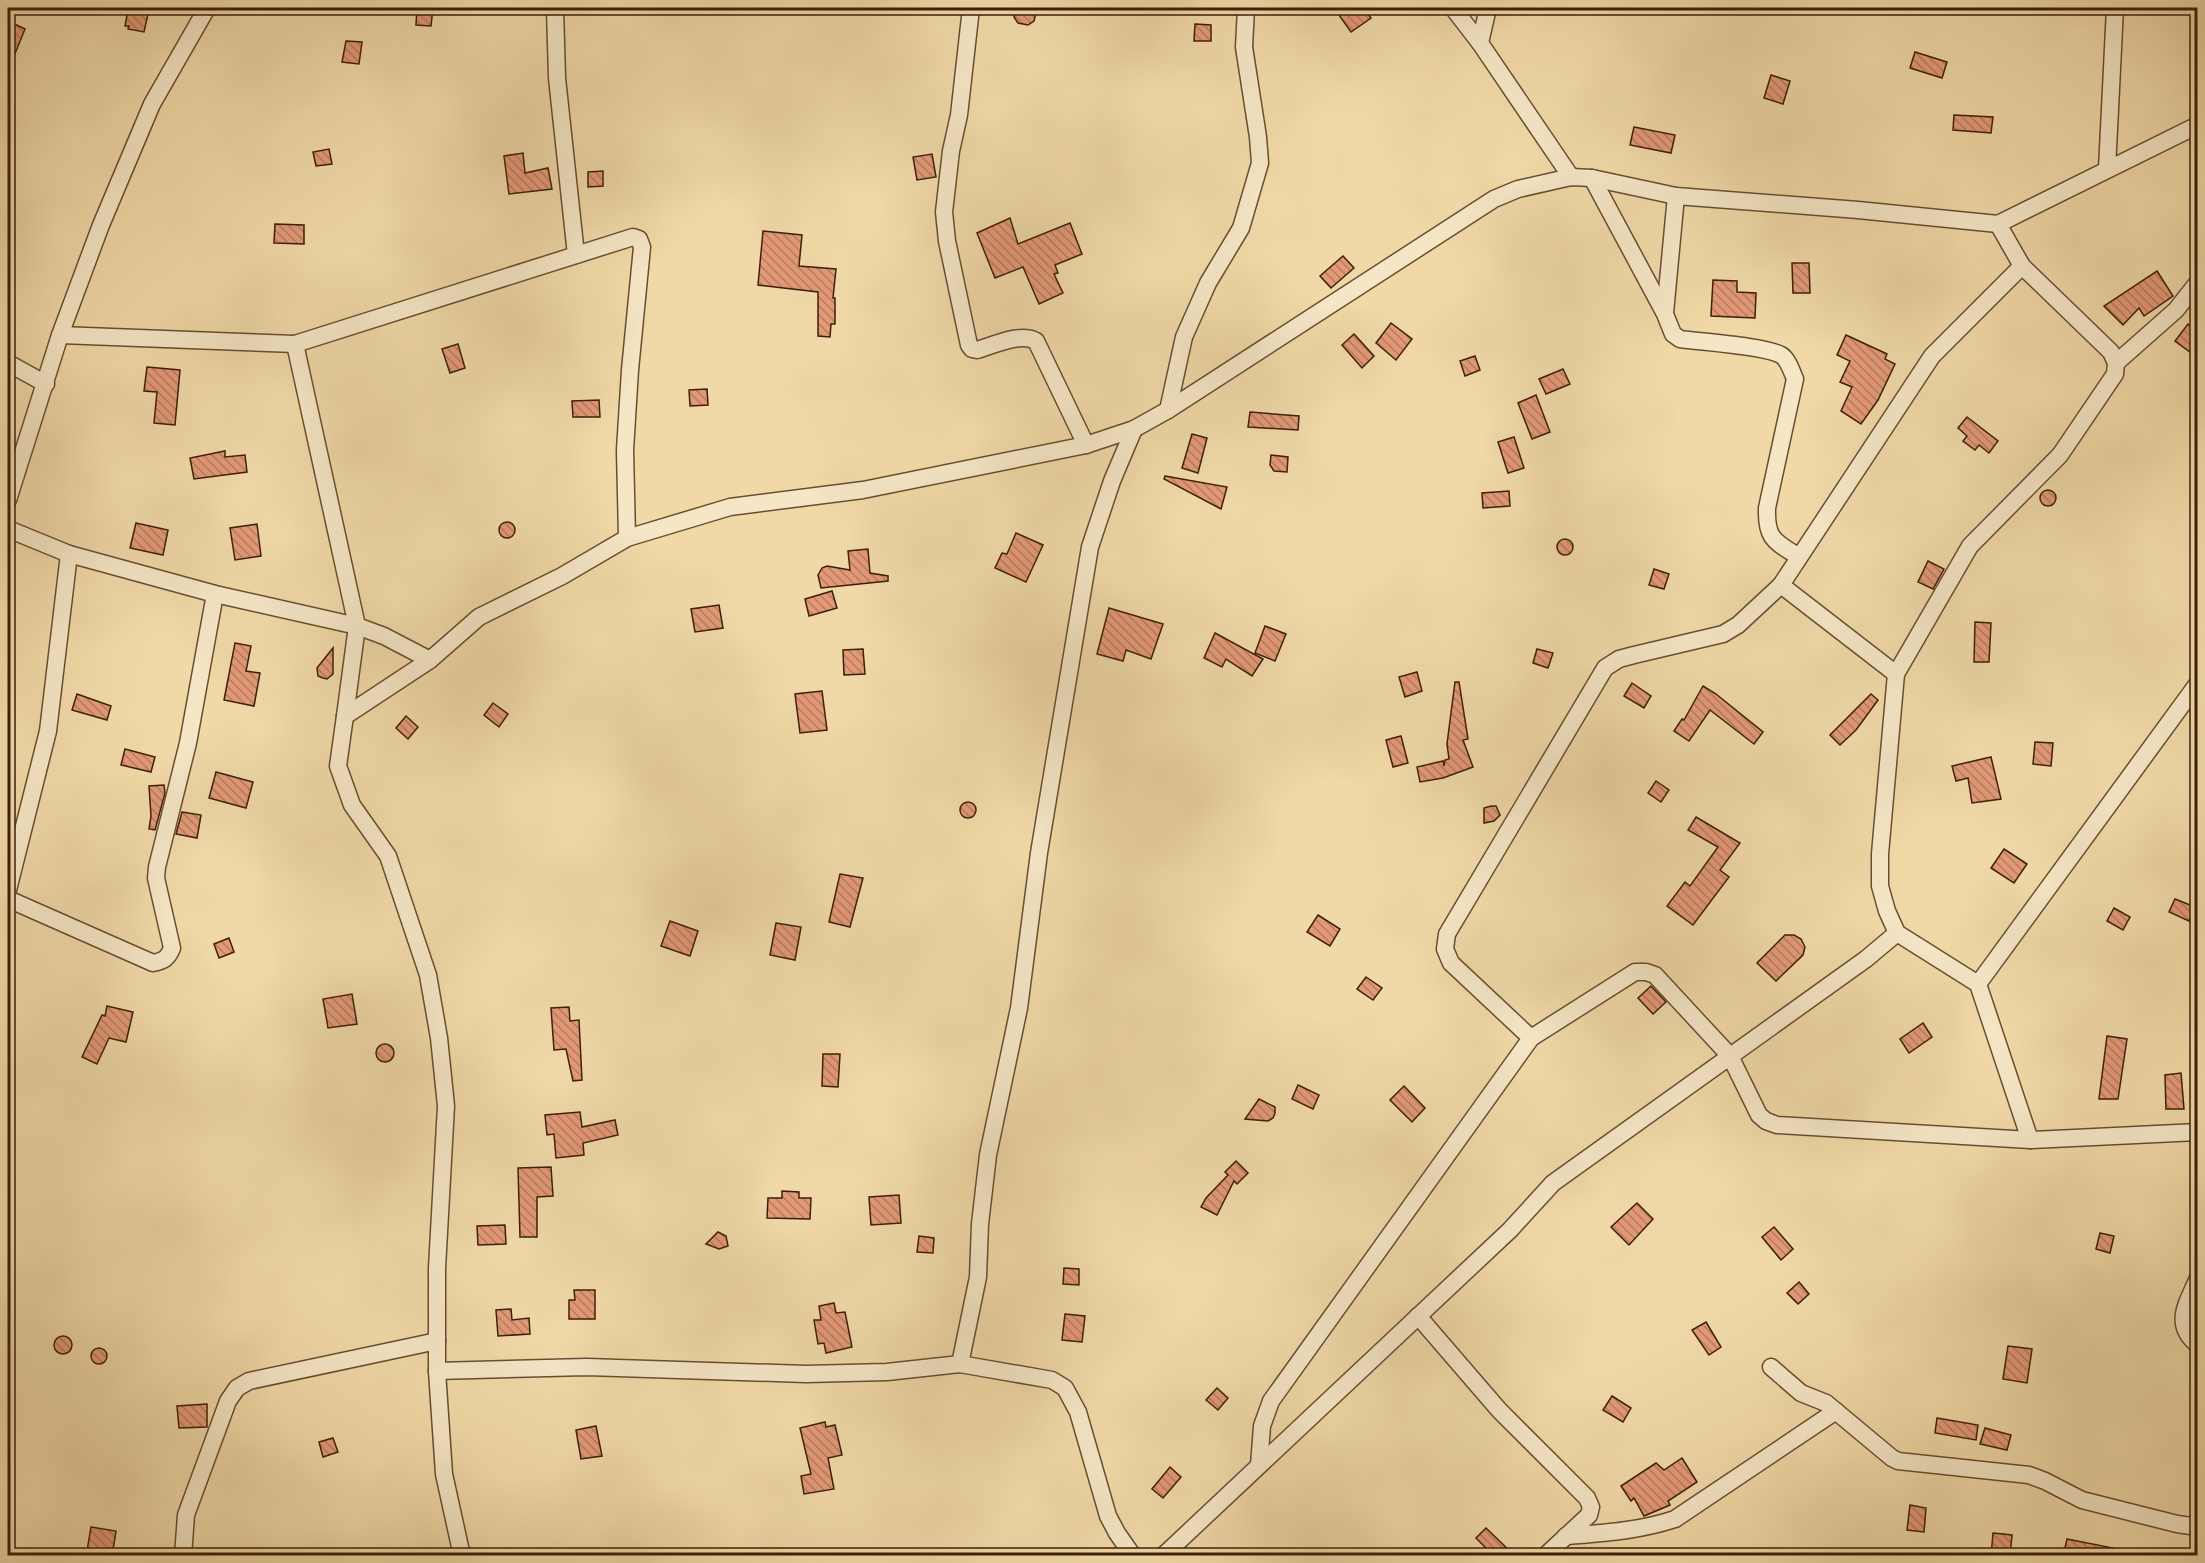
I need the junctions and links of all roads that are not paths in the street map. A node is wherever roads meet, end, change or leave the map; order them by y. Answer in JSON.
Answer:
{"nodes":[{"id":1,"x":207,"y":8,"type":"edge"},
{"id":2,"x":555,"y":8,"type":"edge"},
{"id":3,"x":971,"y":8,"type":"edge"},
{"id":4,"x":1246,"y":8,"type":"edge"},
{"id":5,"x":1453,"y":8,"type":"edge"},
{"id":6,"x":1488,"y":8,"type":"edge"},
{"id":7,"x":2115,"y":8,"type":"edge"},
{"id":8,"x":1480,"y":43,"type":"junction"},
{"id":9,"x":2198,"y":125,"type":"edge"},
{"id":10,"x":2106,"y":169,"type":"junction"},
{"id":11,"x":1570,"y":177,"type":"junction"},
{"id":12,"x":1592,"y":178,"type":"junction"},
{"id":13,"x":1676,"y":196,"type":"junction"},
{"id":14,"x":1998,"y":224,"type":"junction"},
{"id":15,"x":576,"y":255,"type":"junction"},
{"id":16,"x":2022,"y":266,"type":"junction"},
{"id":17,"x":2198,"y":282,"type":"edge"},
{"id":18,"x":1665,"y":314,"type":"junction"},
{"id":19,"x":60,"y":335,"type":"junction"},
{"id":20,"x":295,"y":344,"type":"junction"},
{"id":21,"x":8,"y":363,"type":"edge"},
{"id":22,"x":2116,"y":363,"type":"junction"},
{"id":23,"x":46,"y":384,"type":"junction"},
{"id":24,"x":1168,"y":410,"type":"junction"},
{"id":25,"x":1134,"y":429,"type":"junction"},
{"id":26,"x":1086,"y":445,"type":"junction"},
{"id":27,"x":8,"y":500,"type":"edge"},
{"id":28,"x":8,"y":529,"type":"edge"},
{"id":29,"x":627,"y":538,"type":"junction"},
{"id":30,"x":69,"y":554,"type":"junction"},
{"id":31,"x":1799,"y":557,"type":"junction"},
{"id":32,"x":1781,"y":585,"type":"junction"},
{"id":33,"x":215,"y":594,"type":"junction"},
{"id":34,"x":357,"y":626,"type":"junction"},
{"id":35,"x":430,"y":660,"type":"junction"},
{"id":36,"x":1896,"y":674,"type":"junction"},
{"id":37,"x":2198,"y":683,"type":"edge"},
{"id":38,"x":345,"y":716,"type":"junction"},
{"id":39,"x":8,"y":890,"type":"edge"},
{"id":40,"x":8,"y":899,"type":"edge"},
{"id":41,"x":1897,"y":933,"type":"junction"},
{"id":42,"x":1978,"y":984,"type":"junction"},
{"id":43,"x":1531,"y":1038,"type":"junction"},
{"id":44,"x":1730,"y":1056,"type":"junction"},
{"id":45,"x":2198,"y":1132,"type":"edge"},
{"id":46,"x":2030,"y":1140,"type":"junction"},
{"id":47,"x":2198,"y":1278,"type":"edge"},
{"id":48,"x":1419,"y":1316,"type":"junction"},
{"id":49,"x":437,"y":1341,"type":"junction"},
{"id":50,"x":2198,"y":1345,"type":"edge"},
{"id":51,"x":960,"y":1364,"type":"junction"},
{"id":52,"x":1771,"y":1367,"type":"dead end"},
{"id":53,"x":437,"y":1371,"type":"junction"},
{"id":54,"x":1836,"y":1411,"type":"junction"},
{"id":55,"x":1259,"y":1465,"type":"junction"},
{"id":56,"x":2198,"y":1527,"type":"edge"},
{"id":57,"x":1566,"y":1536,"type":"junction"},
{"id":58,"x":183,"y":1556,"type":"edge"},
{"id":59,"x":462,"y":1556,"type":"edge"},
{"id":60,"x":1133,"y":1556,"type":"edge"},
{"id":61,"x":1163,"y":1556,"type":"edge"},
{"id":62,"x":1545,"y":1556,"type":"edge"}],
"edges":[{"from":1,"to":19,"type":"street"},
{"from":2,"to":15,"type":"street"},
{"from":3,"to":26,"type":"street"},
{"from":4,"to":24,"type":"street"},
{"from":5,"to":8,"type":"street"},
{"from":6,"to":8,"type":"street"},
{"from":7,"to":10,"type":"street"},
{"from":8,"to":11,"type":"street"},
{"from":9,"to":10,"type":"street"},
{"from":10,"to":14,"type":"street"},
{"from":11,"to":12,"type":"street"},
{"from":11,"to":24,"type":"street"},
{"from":12,"to":13,"type":"street"},
{"from":12,"to":18,"type":"street"},
{"from":13,"to":14,"type":"street"},
{"from":13,"to":18,"type":"street"},
{"from":14,"to":16,"type":"street"},
{"from":15,"to":20,"type":"street"},
{"from":15,"to":29,"type":"street"},
{"from":16,"to":22,"type":"street"},
{"from":16,"to":31,"type":"street"},
{"from":17,"to":22,"type":"street"},
{"from":18,"to":31,"type":"street"},
{"from":19,"to":20,"type":"street"},
{"from":19,"to":23,"type":"street"},
{"from":20,"to":34,"type":"street"},
{"from":21,"to":23,"type":"street"},
{"from":22,"to":36,"type":"street"},
{"from":23,"to":27,"type":"street"},
{"from":24,"to":25,"type":"street"},
{"from":25,"to":26,"type":"street"},
{"from":25,"to":51,"type":"street"},
{"from":26,"to":29,"type":"street"},
{"from":28,"to":30,"type":"street"},
{"from":29,"to":35,"type":"street"},
{"from":30,"to":33,"type":"street"},
{"from":30,"to":39,"type":"street"},
{"from":31,"to":32,"type":"street"},
{"from":32,"to":36,"type":"street"},
{"from":32,"to":43,"type":"street"},
{"from":33,"to":34,"type":"street"},
{"from":33,"to":40,"type":"street"},
{"from":34,"to":35,"type":"street"},
{"from":34,"to":38,"type":"street"},
{"from":35,"to":38,"type":"street"},
{"from":36,"to":41,"type":"street"},
{"from":37,"to":42,"type":"street"},
{"from":38,"to":49,"type":"street"},
{"from":41,"to":42,"type":"street"},
{"from":41,"to":44,"type":"street"},
{"from":42,"to":46,"type":"street"},
{"from":43,"to":44,"type":"street"},
{"from":43,"to":55,"type":"street"},
{"from":44,"to":46,"type":"street"},
{"from":44,"to":48,"type":"street"},
{"from":45,"to":46,"type":"street"},
{"from":47,"to":50,"type":"street"},
{"from":48,"to":55,"type":"street"},
{"from":48,"to":57,"type":"street"},
{"from":49,"to":53,"type":"street"},
{"from":49,"to":58,"type":"street"},
{"from":51,"to":53,"type":"street"},
{"from":51,"to":60,"type":"street"},
{"from":52,"to":54,"type":"street"},
{"from":53,"to":59,"type":"street"},
{"from":54,"to":56,"type":"street"},
{"from":54,"to":57,"type":"street"},
{"from":55,"to":61,"type":"street"},
{"from":57,"to":62,"type":"street"}]}
